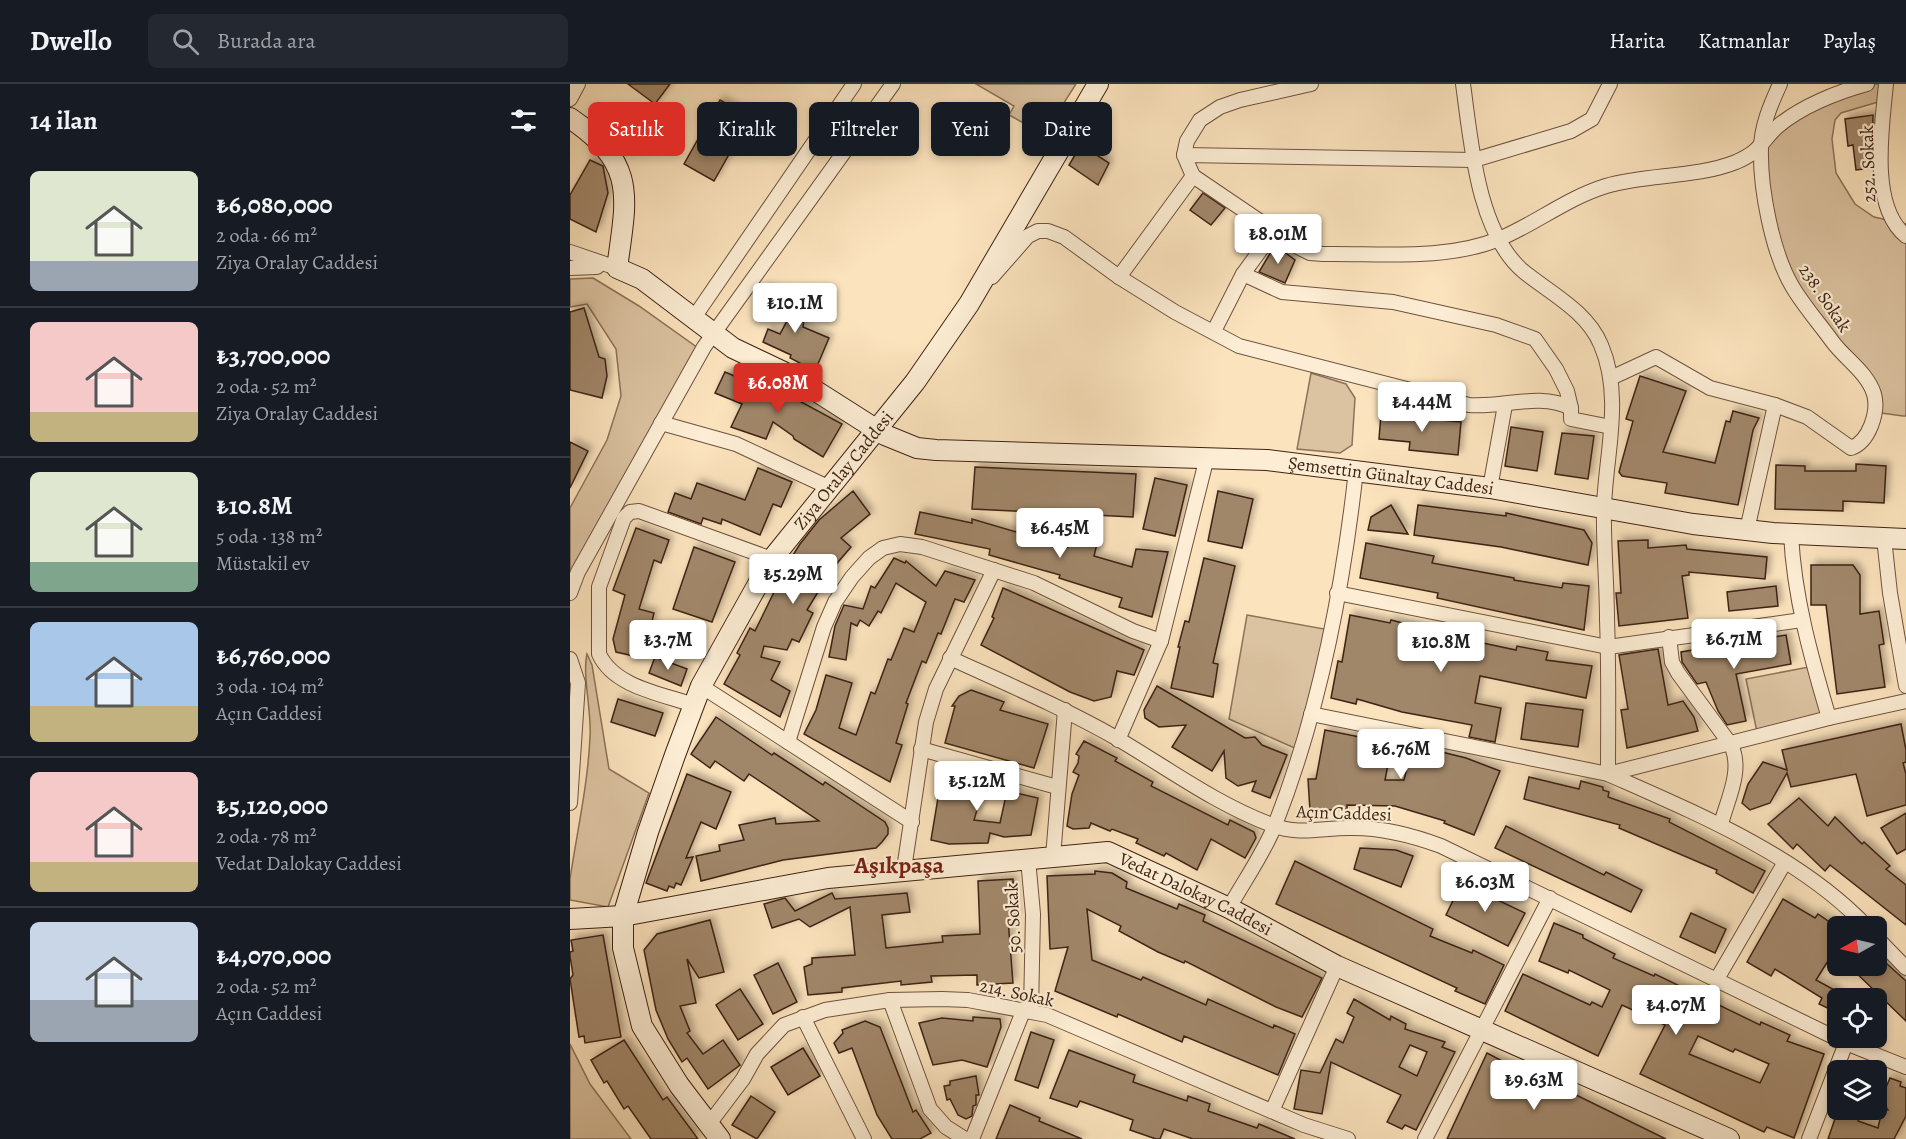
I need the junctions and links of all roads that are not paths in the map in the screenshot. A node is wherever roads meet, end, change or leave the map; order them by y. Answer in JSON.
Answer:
{"nodes":[{"id":1,"x":578,"y":84,"type":"edge"},
{"id":2,"x":854,"y":84,"type":"edge"},
{"id":3,"x":893,"y":84,"type":"edge"},
{"id":4,"x":1098,"y":84,"type":"edge"},
{"id":5,"x":1311,"y":84,"type":"edge"},
{"id":6,"x":1463,"y":84,"type":"edge"},
{"id":7,"x":1610,"y":84,"type":"edge"},
{"id":8,"x":1780,"y":84,"type":"edge"},
{"id":9,"x":1867,"y":84,"type":"edge"},
{"id":10,"x":1886,"y":84,"type":"edge"},
{"id":11,"x":570,"y":99,"type":"edge"},
{"id":12,"x":570,"y":118,"type":"edge"},
{"id":13,"x":1761,"y":148,"type":"junction"},
{"id":14,"x":1184,"y":155,"type":"junction"},
{"id":15,"x":1474,"y":160,"type":"junction"},
{"id":16,"x":1193,"y":176,"type":"junction"},
{"id":17,"x":1275,"y":230,"type":"junction"},
{"id":18,"x":1906,"y":236,"type":"edge"},
{"id":19,"x":1499,"y":239,"type":"junction"},
{"id":20,"x":570,"y":252,"type":"edge"},
{"id":21,"x":570,"y":268,"type":"edge"},
{"id":22,"x":618,"y":268,"type":"junction"},
{"id":23,"x":1243,"y":274,"type":"junction"},
{"id":24,"x":1119,"y":277,"type":"junction"},
{"id":25,"x":969,"y":304,"type":"junction"},
{"id":26,"x":693,"y":319,"type":"junction"},
{"id":27,"x":1214,"y":331,"type":"junction"},
{"id":28,"x":714,"y":336,"type":"junction"},
{"id":29,"x":1612,"y":377,"type":"junction"},
{"id":30,"x":1505,"y":405,"type":"junction"},
{"id":31,"x":1776,"y":405,"type":"junction"},
{"id":32,"x":1571,"y":408,"type":"junction"},
{"id":33,"x":661,"y":423,"type":"junction"},
{"id":34,"x":1611,"y":427,"type":"junction"},
{"id":35,"x":876,"y":430,"type":"junction"},
{"id":36,"x":1207,"y":457,"type":"junction"},
{"id":37,"x":1356,"y":470,"type":"junction"},
{"id":38,"x":828,"y":487,"type":"junction"},
{"id":39,"x":1490,"y":488,"type":"junction"},
{"id":40,"x":1604,"y":507,"type":"junction"},
{"id":41,"x":1747,"y":530,"type":"junction"},
{"id":42,"x":1791,"y":534,"type":"junction"},
{"id":43,"x":1884,"y":538,"type":"junction"},
{"id":44,"x":1906,"y":539,"type":"edge"},
{"id":45,"x":772,"y":559,"type":"junction"},
{"id":46,"x":994,"y":570,"type":"junction"},
{"id":47,"x":570,"y":593,"type":"edge"},
{"id":48,"x":1337,"y":593,"type":"junction"},
{"id":49,"x":1802,"y":621,"type":"junction"},
{"id":50,"x":1670,"y":637,"type":"junction"},
{"id":51,"x":1161,"y":641,"type":"junction"},
{"id":52,"x":1608,"y":647,"type":"junction"},
{"id":53,"x":950,"y":658,"type":"junction"},
{"id":54,"x":570,"y":659,"type":"edge"},
{"id":55,"x":1905,"y":671,"type":"edge"},
{"id":56,"x":701,"y":686,"type":"junction"},
{"id":57,"x":1906,"y":686,"type":"edge"},
{"id":58,"x":1906,"y":701,"type":"edge"},
{"id":59,"x":694,"y":705,"type":"junction"},
{"id":60,"x":1065,"y":710,"type":"junction"},
{"id":61,"x":1311,"y":714,"type":"junction"},
{"id":62,"x":1829,"y":718,"type":"junction"},
{"id":63,"x":1118,"y":740,"type":"junction"},
{"id":64,"x":788,"y":742,"type":"junction"},
{"id":65,"x":1731,"y":745,"type":"junction"},
{"id":66,"x":921,"y":750,"type":"junction"},
{"id":67,"x":1608,"y":774,"type":"junction"},
{"id":68,"x":1057,"y":787,"type":"junction"},
{"id":69,"x":570,"y":797,"type":"edge"},
{"id":70,"x":912,"y":822,"type":"junction"},
{"id":71,"x":1720,"y":824,"type":"junction"},
{"id":72,"x":1275,"y":826,"type":"junction"},
{"id":73,"x":1053,"y":857,"type":"junction"},
{"id":74,"x":1028,"y":859,"type":"junction"},
{"id":75,"x":1785,"y":862,"type":"junction"},
{"id":76,"x":904,"y":869,"type":"junction"},
{"id":77,"x":1550,"y":898,"type":"junction"},
{"id":78,"x":1229,"y":908,"type":"junction"},
{"id":79,"x":623,"y":916,"type":"junction"},
{"id":80,"x":1857,"y":916,"type":"edge"},
{"id":81,"x":570,"y":919,"type":"edge"},
{"id":82,"x":1887,"y":948,"type":"edge"},
{"id":83,"x":1337,"y":966,"type":"junction"},
{"id":84,"x":1906,"y":968,"type":"edge"},
{"id":85,"x":1717,"y":979,"type":"junction"},
{"id":86,"x":890,"y":1000,"type":"junction"},
{"id":87,"x":1028,"y":1010,"type":"junction"},
{"id":88,"x":803,"y":1017,"type":"junction"},
{"id":89,"x":1482,"y":1029,"type":"junction"},
{"id":90,"x":1827,"y":1034,"type":"edge"},
{"id":91,"x":1844,"y":1048,"type":"edge"},
{"id":92,"x":1858,"y":1048,"type":"edge"},
{"id":93,"x":1906,"y":1067,"type":"edge"},
{"id":94,"x":1272,"y":1111,"type":"junction"},
{"id":95,"x":1304,"y":1125,"type":"junction"},
{"id":96,"x":714,"y":1131,"type":"edge"},
{"id":97,"x":864,"y":1139,"type":"edge"},
{"id":98,"x":965,"y":1139,"type":"edge"},
{"id":99,"x":972,"y":1139,"type":"edge"},
{"id":100,"x":1299,"y":1139,"type":"edge"},
{"id":101,"x":1348,"y":1139,"type":"edge"},
{"id":102,"x":1425,"y":1139,"type":"edge"},
{"id":103,"x":1729,"y":1139,"type":"edge"},
{"id":104,"x":1809,"y":1139,"type":"edge"}],
"edges":[{"from":1,"to":11,"type":"street"},
{"from":2,"to":26,"type":"street"},
{"from":3,"to":28,"type":"street"},
{"from":4,"to":25,"type":"street","name":"Ziya Oralay Caddesi"},
{"from":5,"to":14,"type":"street"},
{"from":6,"to":15,"type":"street"},
{"from":7,"to":15,"type":"street"},
{"from":8,"to":13,"type":"street","name":"238. Sokak"},
{"from":9,"to":13,"type":"street"},
{"from":10,"to":18,"type":"street","name":"252. Sokak"},
{"from":12,"to":22,"type":"street"},
{"from":13,"to":19,"type":"street"},
{"from":13,"to":31,"type":"street","name":"238. Sokak"},
{"from":14,"to":15,"type":"street"},
{"from":14,"to":16,"type":"street"},
{"from":15,"to":19,"type":"street"},
{"from":16,"to":17,"type":"street"},
{"from":16,"to":24,"type":"street"},
{"from":17,"to":19,"type":"street"},
{"from":17,"to":23,"type":"street"},
{"from":19,"to":29,"type":"street"},
{"from":20,"to":22,"type":"street"},
{"from":21,"to":22,"type":"street"},
{"from":22,"to":26,"type":"street","name":"Şemsettin Günaltay Caddesi"},
{"from":23,"to":27,"type":"street"},
{"from":23,"to":32,"type":"street"},
{"from":24,"to":25,"type":"street"},
{"from":24,"to":27,"type":"street"},
{"from":25,"to":35,"type":"street","name":"Ziya Oralay Caddesi"},
{"from":26,"to":28,"type":"street","name":"Şemsettin Günaltay Caddesi"},
{"from":27,"to":30,"type":"street"},
{"from":28,"to":33,"type":"street"},
{"from":28,"to":35,"type":"street","name":"Şemsettin Günaltay Caddesi"},
{"from":29,"to":31,"type":"street"},
{"from":29,"to":34,"type":"street"},
{"from":30,"to":32,"type":"street"},
{"from":30,"to":39,"type":"street"},
{"from":31,"to":41,"type":"street"},
{"from":32,"to":34,"type":"street"},
{"from":33,"to":38,"type":"street"},
{"from":33,"to":47,"type":"street"},
{"from":34,"to":40,"type":"street"},
{"from":35,"to":36,"type":"street","name":"Şemsettin Günaltay Caddesi"},
{"from":35,"to":38,"type":"street","name":"Ziya Oralay Caddesi"},
{"from":36,"to":37,"type":"street","name":"Şemsettin Günaltay Caddesi"},
{"from":36,"to":51,"type":"street"},
{"from":37,"to":39,"type":"street","name":"Şemsettin Günaltay Caddesi"},
{"from":37,"to":48,"type":"street"},
{"from":38,"to":45,"type":"street","name":"Ziya Oralay Caddesi"},
{"from":39,"to":40,"type":"street","name":"Şemsettin Günaltay Caddesi"},
{"from":40,"to":41,"type":"street","name":"Şemsettin Günaltay Caddesi"},
{"from":40,"to":52,"type":"street"},
{"from":41,"to":42,"type":"street","name":"Şemsettin Günaltay Caddesi"},
{"from":42,"to":43,"type":"street","name":"Şemsettin Günaltay Caddesi"},
{"from":42,"to":49,"type":"street"},
{"from":43,"to":44,"type":"street","name":"Şemsettin Günaltay Caddesi"},
{"from":43,"to":55,"type":"street"},
{"from":45,"to":56,"type":"street","name":"Ziya Oralay Caddesi"},
{"from":45,"to":59,"type":"street"},
{"from":46,"to":51,"type":"street"},
{"from":46,"to":53,"type":"street"},
{"from":46,"to":64,"type":"street"},
{"from":48,"to":52,"type":"street"},
{"from":48,"to":61,"type":"street"},
{"from":49,"to":50,"type":"street"},
{"from":49,"to":62,"type":"street"},
{"from":50,"to":52,"type":"street"},
{"from":50,"to":65,"type":"street"},
{"from":51,"to":63,"type":"street"},
{"from":52,"to":67,"type":"street"},
{"from":53,"to":60,"type":"street","name":"Açın Caddesi"},
{"from":53,"to":66,"type":"street"},
{"from":54,"to":69,"type":"street"},
{"from":55,"to":57,"type":"street"},
{"from":56,"to":59,"type":"street","name":"Ziya Oralay Caddesi"},
{"from":56,"to":64,"type":"street"},
{"from":58,"to":62,"type":"street"},
{"from":59,"to":79,"type":"street","name":"Ziya Oralay Caddesi"},
{"from":60,"to":63,"type":"street","name":"Açın Caddesi"},
{"from":60,"to":68,"type":"street"},
{"from":61,"to":67,"type":"street"},
{"from":61,"to":72,"type":"street"},
{"from":62,"to":65,"type":"street"},
{"from":63,"to":72,"type":"street","name":"Açın Caddesi"},
{"from":64,"to":70,"type":"street"},
{"from":65,"to":67,"type":"street"},
{"from":65,"to":71,"type":"street"},
{"from":66,"to":68,"type":"street"},
{"from":66,"to":70,"type":"street"},
{"from":67,"to":71,"type":"street"},
{"from":68,"to":73,"type":"street"},
{"from":70,"to":76,"type":"street"},
{"from":71,"to":75,"type":"street"},
{"from":72,"to":77,"type":"street","name":"Açın Caddesi"},
{"from":72,"to":78,"type":"street"},
{"from":73,"to":74,"type":"street","name":"Vedat Dalokay Caddesi"},
{"from":73,"to":78,"type":"street","name":"Vedat Dalokay Caddesi"},
{"from":74,"to":76,"type":"street","name":"Vedat Dalokay Caddesi"},
{"from":74,"to":87,"type":"street","name":"50. Sokak"},
{"from":75,"to":80,"type":"street"},
{"from":75,"to":85,"type":"street"},
{"from":76,"to":79,"type":"street","name":"Vedat Dalokay Caddesi"},
{"from":77,"to":85,"type":"street","name":"Açın Caddesi"},
{"from":77,"to":89,"type":"street"},
{"from":78,"to":83,"type":"street","name":"Vedat Dalokay Caddesi"},
{"from":79,"to":81,"type":"street","name":"Vedat Dalokay Caddesi"},
{"from":79,"to":96,"type":"street","name":"Ziya Oralay Caddesi"},
{"from":82,"to":84,"type":"street"},
{"from":83,"to":89,"type":"street","name":"Vedat Dalokay Caddesi"},
{"from":83,"to":94,"type":"street"},
{"from":85,"to":90,"type":"street","name":"Açın Caddesi"},
{"from":86,"to":87,"type":"street","name":"214. Sokak"},
{"from":86,"to":88,"type":"street","name":"214. Sokak"},
{"from":86,"to":98,"type":"street"},
{"from":87,"to":94,"type":"street","name":"214. Sokak"},
{"from":87,"to":99,"type":"street"},
{"from":88,"to":96,"type":"street","name":"214. Sokak"},
{"from":88,"to":97,"type":"street"},
{"from":89,"to":102,"type":"street"},
{"from":89,"to":103,"type":"street","name":"Vedat Dalokay Caddesi"},
{"from":91,"to":104,"type":"street"},
{"from":92,"to":93,"type":"street","name":"Açın Caddesi"},
{"from":94,"to":95,"type":"street","name":"214. Sokak"},
{"from":95,"to":100,"type":"street"},
{"from":95,"to":101,"type":"street","name":"214. Sokak"}]}
